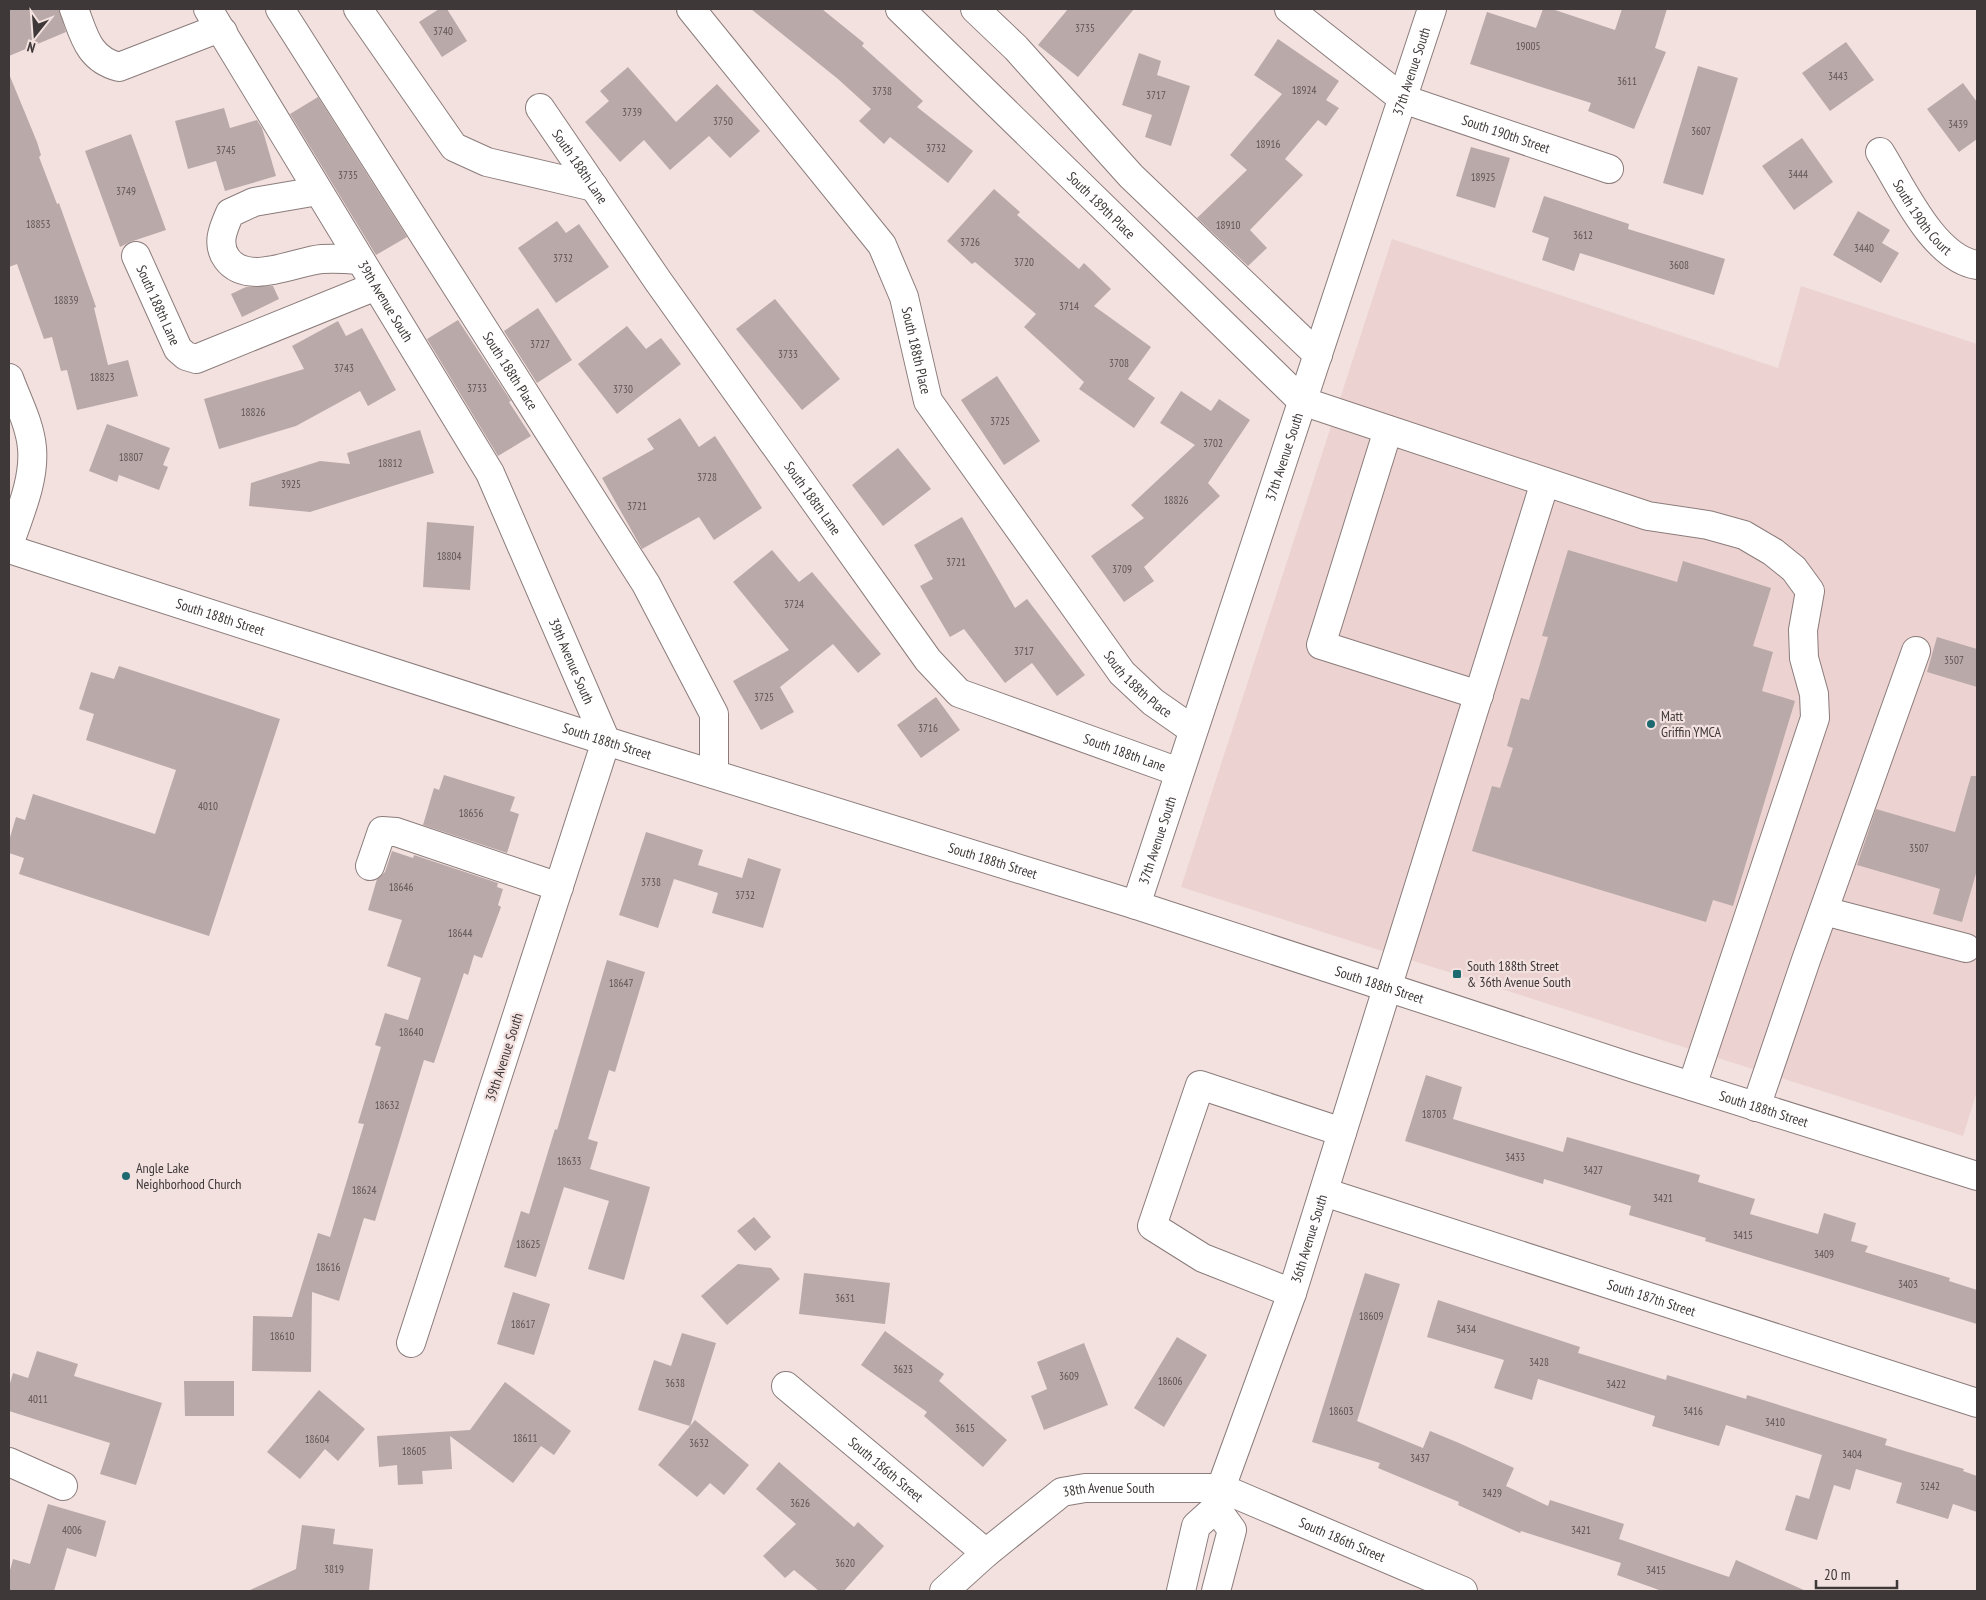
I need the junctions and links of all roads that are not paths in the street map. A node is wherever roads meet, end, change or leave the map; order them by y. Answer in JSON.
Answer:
{"nodes":[{"id":1,"x":74,"y":9,"type":"edge"},
{"id":2,"x":208,"y":9,"type":"edge"},
{"id":3,"x":280,"y":9,"type":"edge"},
{"id":4,"x":358,"y":9,"type":"edge"},
{"id":5,"x":691,"y":9,"type":"edge"},
{"id":6,"x":900,"y":9,"type":"edge"},
{"id":7,"x":975,"y":9,"type":"edge"},
{"id":8,"x":1289,"y":9,"type":"edge"},
{"id":9,"x":1432,"y":9,"type":"edge"},
{"id":10,"x":223,"y":32,"type":"junction"},
{"id":11,"x":1403,"y":98,"type":"junction"},
{"id":12,"x":540,"y":108,"type":"dead end"},
{"id":13,"x":1880,"y":152,"type":"dead end"},
{"id":14,"x":1609,"y":169,"type":"dead end"},
{"id":15,"x":594,"y":187,"type":"junction"},
{"id":16,"x":318,"y":191,"type":"junction"},
{"id":17,"x":136,"y":256,"type":"dead end"},
{"id":18,"x":360,"y":260,"type":"junction"},
{"id":19,"x":1977,"y":265,"type":"edge"},
{"id":20,"x":376,"y":286,"type":"junction"},
{"id":21,"x":1318,"y":354,"type":"junction"},
{"id":22,"x":9,"y":378,"type":"edge"},
{"id":23,"x":1302,"y":401,"type":"junction"},
{"id":24,"x":1388,"y":430,"type":"junction"},
{"id":25,"x":1545,"y":482,"type":"junction"},
{"id":26,"x":9,"y":545,"type":"edge"},
{"id":27,"x":9,"y":549,"type":"edge"},
{"id":28,"x":1916,"y":651,"type":"dead end"},
{"id":29,"x":1479,"y":695,"type":"junction"},
{"id":30,"x":1193,"y":730,"type":"junction"},
{"id":31,"x":606,"y":741,"type":"junction"},
{"id":32,"x":1179,"y":772,"type":"junction"},
{"id":33,"x":714,"y":774,"type":"junction"},
{"id":34,"x":370,"y":866,"type":"dead end"},
{"id":35,"x":559,"y":887,"type":"junction"},
{"id":36,"x":1136,"y":905,"type":"junction"},
{"id":37,"x":1824,"y":911,"type":"junction"},
{"id":38,"x":1966,"y":948,"type":"dead end"},
{"id":39,"x":1387,"y":987,"type":"junction"},
{"id":40,"x":1692,"y":1086,"type":"junction"},
{"id":41,"x":1756,"y":1107,"type":"junction"},
{"id":42,"x":1342,"y":1132,"type":"junction"},
{"id":43,"x":1977,"y":1176,"type":"edge"},
{"id":44,"x":1324,"y":1192,"type":"junction"},
{"id":45,"x":1292,"y":1293,"type":"junction"},
{"id":46,"x":411,"y":1343,"type":"dead end"},
{"id":47,"x":786,"y":1386,"type":"dead end"},
{"id":48,"x":1977,"y":1403,"type":"edge"},
{"id":49,"x":9,"y":1462,"type":"edge"},
{"id":50,"x":63,"y":1486,"type":"dead end"},
{"id":51,"x":1219,"y":1498,"type":"junction"},
{"id":52,"x":986,"y":1553,"type":"junction"},
{"id":53,"x":944,"y":1591,"type":"edge"},
{"id":54,"x":1181,"y":1591,"type":"edge"},
{"id":55,"x":1216,"y":1591,"type":"edge"},
{"id":56,"x":1463,"y":1591,"type":"edge"}],
"edges":[{"from":1,"to":10,"type":"street"},
{"from":2,"to":10,"type":"street","name":"39th Avenue South"},
{"from":3,"to":33,"type":"street","name":"South 188th Place"},
{"from":4,"to":15,"type":"street"},
{"from":5,"to":30,"type":"street","name":"South 188th Place"},
{"from":6,"to":23,"type":"street","name":"South 189th Place"},
{"from":7,"to":21,"type":"street"},
{"from":8,"to":11,"type":"street","name":"South 190th Street"},
{"from":9,"to":11,"type":"street","name":"37th Avenue South"},
{"from":10,"to":16,"type":"street","name":"39th Avenue South"},
{"from":11,"to":14,"type":"street","name":"South 190th Street"},
{"from":11,"to":21,"type":"street","name":"37th Avenue South"},
{"from":12,"to":15,"type":"street","name":"South 188th Lane"},
{"from":13,"to":19,"type":"street","name":"South 190th Court"},
{"from":15,"to":32,"type":"street","name":"South 188th Lane"},
{"from":16,"to":18,"type":"street","name":"39th Avenue South"},
{"from":16,"to":18,"type":"street"},
{"from":17,"to":20,"type":"street","name":"South 188th Lane"},
{"from":18,"to":20,"type":"street","name":"39th Avenue South"},
{"from":20,"to":31,"type":"street","name":"39th Avenue South"},
{"from":21,"to":23,"type":"street","name":"37th Avenue South"},
{"from":22,"to":26,"type":"street"},
{"from":23,"to":24,"type":"street"},
{"from":23,"to":30,"type":"street","name":"37th Avenue South"},
{"from":24,"to":25,"type":"street"},
{"from":24,"to":29,"type":"street"},
{"from":25,"to":29,"type":"street","name":"36th Avenue South"},
{"from":25,"to":40,"type":"street"},
{"from":27,"to":31,"type":"street","name":"South 188th Street"},
{"from":28,"to":37,"type":"street"},
{"from":29,"to":39,"type":"street","name":"36th Avenue South"},
{"from":30,"to":32,"type":"street","name":"37th Avenue South"},
{"from":31,"to":33,"type":"street","name":"South 188th Street"},
{"from":31,"to":35,"type":"street","name":"39th Avenue South"},
{"from":32,"to":36,"type":"street","name":"37th Avenue South"},
{"from":33,"to":36,"type":"street","name":"South 188th Street"},
{"from":34,"to":35,"type":"street"},
{"from":35,"to":46,"type":"street","name":"39th Avenue South"},
{"from":36,"to":39,"type":"street","name":"South 188th Street"},
{"from":37,"to":38,"type":"street"},
{"from":37,"to":41,"type":"street"},
{"from":39,"to":40,"type":"street","name":"South 188th Street"},
{"from":39,"to":42,"type":"street","name":"36th Avenue South"},
{"from":40,"to":41,"type":"street","name":"South 188th Street"},
{"from":41,"to":43,"type":"street","name":"South 188th Street"},
{"from":42,"to":44,"type":"street","name":"36th Avenue South"},
{"from":42,"to":45,"type":"street"},
{"from":44,"to":45,"type":"street","name":"36th Avenue South"},
{"from":44,"to":48,"type":"street","name":"South 187th Street"},
{"from":45,"to":51,"type":"street","name":"36th Avenue South"},
{"from":47,"to":52,"type":"street","name":"South 186th Street"},
{"from":49,"to":50,"type":"street"},
{"from":51,"to":52,"type":"street","name":"38th Avenue South"},
{"from":51,"to":54,"type":"street","name":"36th Avenue South"},
{"from":51,"to":55,"type":"street"},
{"from":51,"to":56,"type":"street","name":"South 186th Street"},
{"from":52,"to":53,"type":"street","name":"38th Avenue South"}]}
